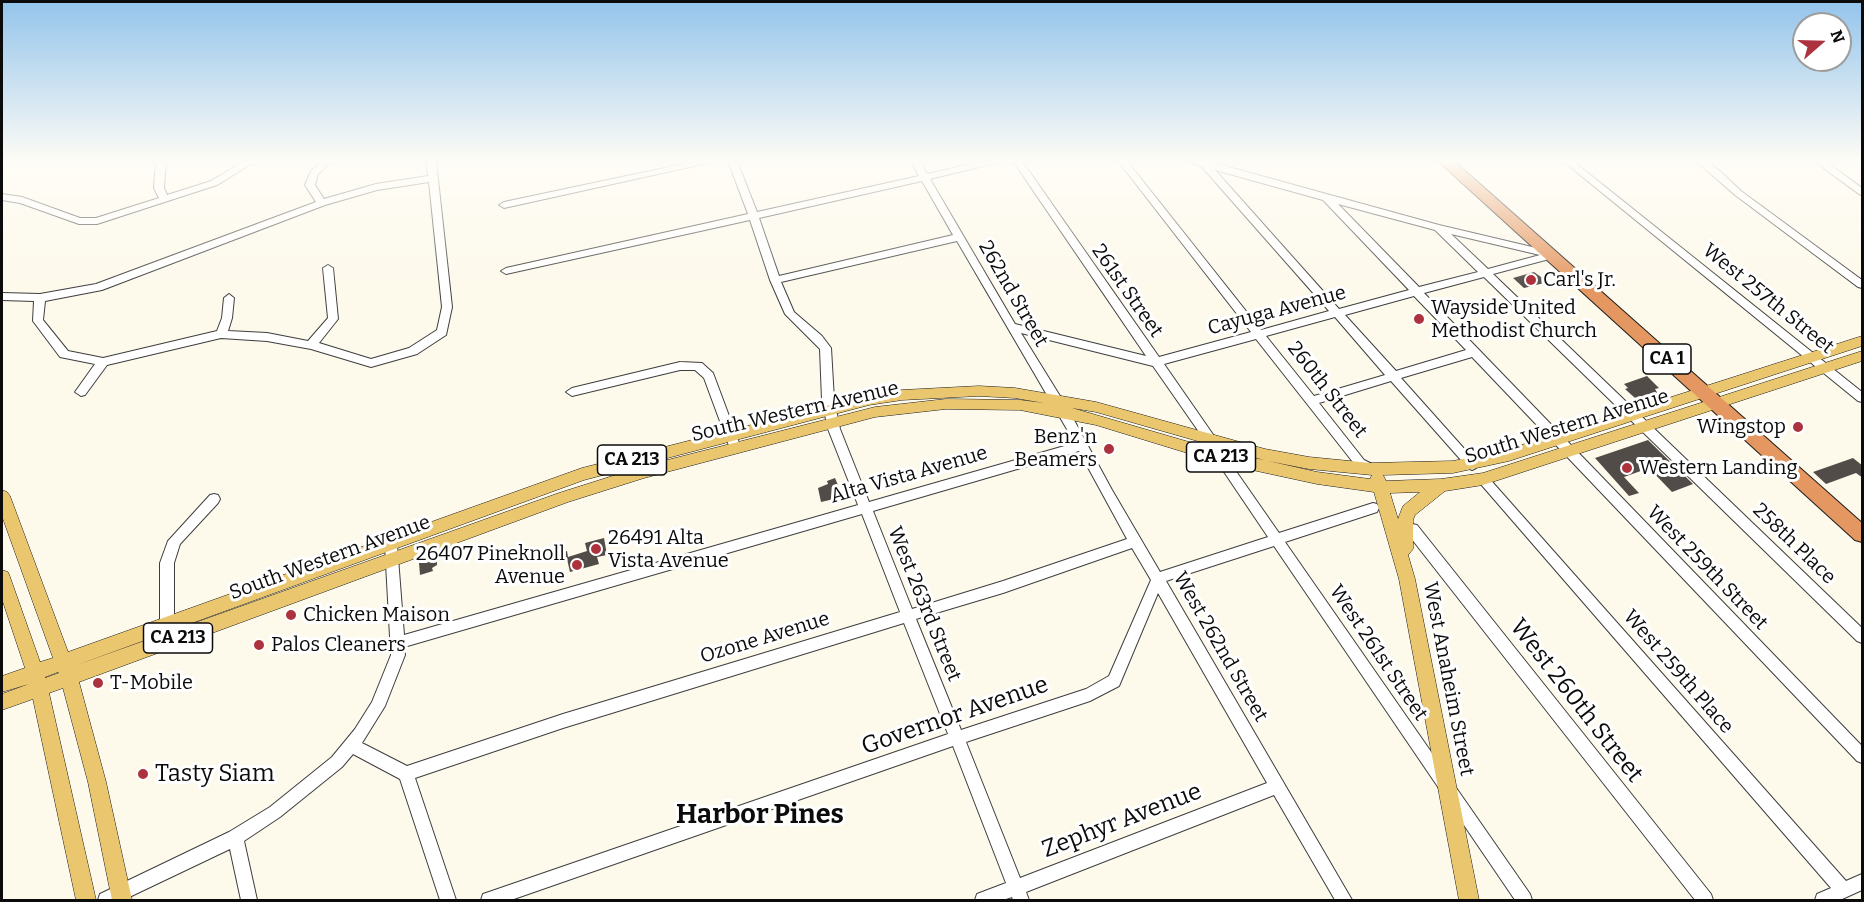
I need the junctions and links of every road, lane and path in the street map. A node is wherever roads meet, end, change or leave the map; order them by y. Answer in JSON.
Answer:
{"nodes":[{"id":1,"x":30,"y":203,"type":"edge"},
{"id":2,"x":156,"y":203,"type":"edge"},
{"id":3,"x":322,"y":203,"type":"edge"},
{"id":4,"x":436,"y":203,"type":"edge"},
{"id":5,"x":513,"y":203,"type":"edge"},
{"id":6,"x":748,"y":203,"type":"edge"},
{"id":7,"x":807,"y":203,"type":"edge"},
{"id":8,"x":940,"y":203,"type":"edge"},
{"id":9,"x":1046,"y":203,"type":"edge"},
{"id":10,"x":1155,"y":203,"type":"edge"},
{"id":11,"x":1239,"y":203,"type":"edge"},
{"id":12,"x":1332,"y":203,"type":"edge"},
{"id":13,"x":1348,"y":203,"type":"edge"},
{"id":14,"x":1491,"y":203,"type":"edge"},
{"id":15,"x":1620,"y":203,"type":"edge"},
{"id":16,"x":1750,"y":203,"type":"edge"},
{"id":17,"x":504,"y":205,"type":"dead end"},
{"id":18,"x":753,"y":215,"type":"junction"},
{"id":19,"x":1439,"y":228,"type":"junction"},
{"id":20,"x":960,"y":237,"type":"junction"},
{"id":21,"x":1547,"y":254,"type":"junction"},
{"id":22,"x":328,"y":268,"type":"dead end"},
{"id":23,"x":506,"y":271,"type":"dead end"},
{"id":24,"x":1486,"y":273,"type":"junction"},
{"id":25,"x":775,"y":280,"type":"junction"},
{"id":26,"x":1863,"y":285,"type":"edge"},
{"id":27,"x":1417,"y":292,"type":"junction"},
{"id":28,"x":2,"y":297,"type":"edge"},
{"id":29,"x":40,"y":298,"type":"junction"},
{"id":30,"x":229,"y":298,"type":"dead end"},
{"id":31,"x":1338,"y":313,"type":"junction"},
{"id":32,"x":1012,"y":327,"type":"junction"},
{"id":33,"x":221,"y":334,"type":"junction"},
{"id":34,"x":1259,"y":334,"type":"junction"},
{"id":35,"x":1863,"y":341,"type":"edge"},
{"id":36,"x":311,"y":345,"type":"junction"},
{"id":37,"x":1474,"y":352,"type":"junction"},
{"id":38,"x":1863,"y":356,"type":"edge"},
{"id":39,"x":1812,"y":357,"type":"junction"},
{"id":40,"x":103,"y":362,"type":"junction"},
{"id":41,"x":1155,"y":362,"type":"junction"},
{"id":42,"x":1825,"y":368,"type":"junction"},
{"id":43,"x":1393,"y":377,"type":"junction"},
{"id":44,"x":1702,"y":391,"type":"junction"},
{"id":45,"x":81,"y":392,"type":"dead end"},
{"id":46,"x":572,"y":392,"type":"dead end"},
{"id":47,"x":1053,"y":398,"type":"junction"},
{"id":48,"x":1863,"y":398,"type":"edge"},
{"id":49,"x":1311,"y":401,"type":"junction"},
{"id":50,"x":1717,"y":404,"type":"junction"},
{"id":51,"x":1064,"y":412,"type":"junction"},
{"id":52,"x":1632,"y":415,"type":"junction"},
{"id":53,"x":832,"y":416,"type":"junction"},
{"id":54,"x":1645,"y":428,"type":"junction"},
{"id":55,"x":1210,"y":439,"type":"junction"},
{"id":56,"x":1557,"y":439,"type":"junction"},
{"id":57,"x":732,"y":442,"type":"junction"},
{"id":58,"x":1080,"y":446,"type":"junction"},
{"id":59,"x":1569,"y":452,"type":"junction"},
{"id":60,"x":1220,"y":457,"type":"junction"},
{"id":61,"x":1472,"y":465,"type":"junction"},
{"id":62,"x":1372,"y":469,"type":"junction"},
{"id":63,"x":1483,"y":479,"type":"junction"},
{"id":64,"x":1441,"y":485,"type":"junction"},
{"id":65,"x":1382,"y":487,"type":"junction"},
{"id":66,"x":2,"y":496,"type":"edge"},
{"id":67,"x":214,"y":499,"type":"dead end"},
{"id":68,"x":864,"y":507,"type":"junction"},
{"id":69,"x":1373,"y":508,"type":"dead end"},
{"id":70,"x":1412,"y":529,"type":"dead end"},
{"id":71,"x":1863,"y":534,"type":"edge"},
{"id":72,"x":1278,"y":540,"type":"junction"},
{"id":73,"x":1136,"y":541,"type":"junction"},
{"id":74,"x":392,"y":552,"type":"junction"},
{"id":75,"x":1403,"y":564,"type":"junction"},
{"id":76,"x":2,"y":577,"type":"edge"},
{"id":77,"x":1158,"y":578,"type":"junction"},
{"id":78,"x":908,"y":614,"type":"junction"},
{"id":79,"x":167,"y":625,"type":"junction"},
{"id":80,"x":1863,"y":637,"type":"edge"},
{"id":81,"x":398,"y":642,"type":"junction"},
{"id":82,"x":67,"y":670,"type":"junction"},
{"id":83,"x":37,"y":680,"type":"junction"},
{"id":84,"x":2,"y":684,"type":"edge"},
{"id":85,"x":2,"y":702,"type":"edge"},
{"id":86,"x":957,"y":738,"type":"junction"},
{"id":87,"x":350,"y":746,"type":"junction"},
{"id":88,"x":1863,"y":756,"type":"edge"},
{"id":89,"x":406,"y":774,"type":"junction"},
{"id":90,"x":1278,"y":786,"type":"junction"},
{"id":91,"x":1445,"y":786,"type":"junction"},
{"id":92,"x":235,"y":838,"type":"junction"},
{"id":93,"x":1863,"y":882,"type":"edge"},
{"id":94,"x":1844,"y":891,"type":"junction"},
{"id":95,"x":1018,"y":894,"type":"edge"},
{"id":96,"x":116,"y":898,"type":"edge"},
{"id":97,"x":86,"y":900,"type":"edge"},
{"id":98,"x":249,"y":900,"type":"edge"},
{"id":99,"x":448,"y":900,"type":"edge"},
{"id":100,"x":489,"y":900,"type":"edge"},
{"id":101,"x":983,"y":900,"type":"edge"},
{"id":102,"x":1344,"y":900,"type":"edge"},
{"id":103,"x":1469,"y":900,"type":"edge"},
{"id":104,"x":1524,"y":900,"type":"edge"},
{"id":105,"x":1705,"y":900,"type":"edge"},
{"id":106,"x":1823,"y":900,"type":"edge"}],
"edges":[{"from":1,"to":2,"type":"street"},
{"from":3,"to":29,"type":"street"},
{"from":4,"to":36,"type":"street"},
{"from":5,"to":17,"type":"street"},
{"from":6,"to":18,"type":"street","name":"West 263rd Street"},
{"from":7,"to":18,"type":"street"},
{"from":8,"to":20,"type":"street","name":"262nd Street"},
{"from":9,"to":41,"type":"street","name":"261st Street"},
{"from":10,"to":34,"type":"street","name":"260th Street"},
{"from":11,"to":31,"type":"street"},
{"from":12,"to":27,"type":"street","name":"West 259th Street"},
{"from":13,"to":19,"type":"street"},
{"from":14,"to":21,"type":"highway","number":"CA 1"},
{"from":15,"to":39,"type":"street","name":"West 257th Street"},
{"from":16,"to":26,"type":"street"},
{"from":18,"to":23,"type":"street"},
{"from":18,"to":25,"type":"street","name":"West 263rd Street"},
{"from":19,"to":21,"type":"street"},
{"from":19,"to":24,"type":"street","name":"258th Place"},
{"from":20,"to":25,"type":"street"},
{"from":20,"to":32,"type":"street","name":"262nd Street"},
{"from":21,"to":24,"type":"street","name":"Cayuga Avenue"},
{"from":21,"to":44,"type":"highway","number":"CA 1"},
{"from":22,"to":36,"type":"street"},
{"from":24,"to":27,"type":"street","name":"Cayuga Avenue"},
{"from":24,"to":52,"type":"street","name":"258th Place"},
{"from":25,"to":53,"type":"street","name":"West 263rd Street"},
{"from":27,"to":31,"type":"street","name":"Cayuga Avenue"},
{"from":27,"to":37,"type":"street","name":"West 259th Street"},
{"from":28,"to":29,"type":"street"},
{"from":29,"to":40,"type":"street"},
{"from":30,"to":33,"type":"street"},
{"from":31,"to":34,"type":"street","name":"Cayuga Avenue"},
{"from":31,"to":43,"type":"street"},
{"from":32,"to":41,"type":"street","name":"Cayuga Avenue"},
{"from":32,"to":47,"type":"street","name":"262nd Street"},
{"from":33,"to":36,"type":"street"},
{"from":33,"to":40,"type":"street"},
{"from":34,"to":41,"type":"street","name":"Cayuga Avenue"},
{"from":34,"to":49,"type":"street","name":"260th Street"},
{"from":35,"to":39,"type":"main road","name":"South Western Avenue","number":"CA 213"},
{"from":37,"to":43,"type":"street"},
{"from":37,"to":56,"type":"street","name":"West 259th Street"},
{"from":38,"to":42,"type":"main road","name":"South Western Avenue","number":"CA 213"},
{"from":39,"to":42,"type":"street","name":"West 257th Street"},
{"from":39,"to":44,"type":"main road","name":"South Western Avenue","number":"CA 213"},
{"from":40,"to":45,"type":"street"},
{"from":41,"to":55,"type":"street","name":"261st Street"},
{"from":42,"to":48,"type":"street","name":"West 257th Street"},
{"from":42,"to":50,"type":"main road","name":"South Western Avenue","number":"CA 213"},
{"from":43,"to":49,"type":"street"},
{"from":43,"to":61,"type":"street"},
{"from":44,"to":50,"type":"highway","number":"CA 1"},
{"from":44,"to":52,"type":"main road","name":"South Western Avenue","number":"CA 213"},
{"from":46,"to":57,"type":"street"},
{"from":47,"to":51,"type":"street","name":"262nd Street"},
{"from":47,"to":53,"type":"main road","name":"South Western Avenue","number":"CA 213"},
{"from":47,"to":55,"type":"main road","name":"South Western Avenue","number":"CA 213"},
{"from":49,"to":62,"type":"street","name":"260th Street"},
{"from":50,"to":54,"type":"main road","name":"South Western Avenue","number":"CA 213"},
{"from":50,"to":71,"type":"highway","number":"CA 1"},
{"from":51,"to":53,"type":"main road","name":"South Western Avenue","number":"CA 213"},
{"from":51,"to":58,"type":"street","name":"West 262nd Street"},
{"from":51,"to":60,"type":"main road","name":"South Western Avenue","number":"CA 213"},
{"from":52,"to":54,"type":"street","name":"258th Place"},
{"from":52,"to":56,"type":"main road","name":"South Western Avenue","number":"CA 213"},
{"from":53,"to":57,"type":"main road","name":"South Western Avenue","number":"CA 213"},
{"from":53,"to":68,"type":"street","name":"West 263rd Street"},
{"from":54,"to":59,"type":"main road","name":"South Western Avenue","number":"CA 213"},
{"from":54,"to":80,"type":"street","name":"258th Place"},
{"from":55,"to":62,"type":"main road","name":"South Western Avenue","number":"CA 213"},
{"from":56,"to":59,"type":"street","name":"West 259th Street"},
{"from":56,"to":61,"type":"main road","name":"South Western Avenue","number":"CA 213"},
{"from":57,"to":74,"type":"main road","name":"South Western Avenue","number":"CA 213"},
{"from":58,"to":68,"type":"street","name":"Alta Vista Avenue"},
{"from":58,"to":73,"type":"street","name":"West 262nd Street"},
{"from":59,"to":63,"type":"main road","name":"South Western Avenue","number":"CA 213"},
{"from":59,"to":88,"type":"street","name":"West 259th Street"},
{"from":60,"to":65,"type":"main road","name":"South Western Avenue","number":"CA 213"},
{"from":60,"to":72,"type":"street","name":"West 261st Street"},
{"from":61,"to":62,"type":"main road","name":"South Western Avenue","number":"CA 213"},
{"from":62,"to":65,"type":"main road","name":"West Anaheim Street"},
{"from":63,"to":64,"type":"main road","name":"South Western Avenue","number":"CA 213"},
{"from":63,"to":94,"type":"street","name":"West 259th Place"},
{"from":64,"to":65,"type":"main road","name":"South Western Avenue","number":"CA 213"},
{"from":64,"to":75,"type":"main road"},
{"from":65,"to":75,"type":"main road","name":"West Anaheim Street"},
{"from":66,"to":82,"type":"main road"},
{"from":67,"to":79,"type":"street"},
{"from":68,"to":78,"type":"street","name":"West 263rd Street"},
{"from":68,"to":81,"type":"street","name":"Alta Vista Avenue"},
{"from":69,"to":72,"type":"street"},
{"from":70,"to":105,"type":"street","name":"West 260th Street"},
{"from":72,"to":77,"type":"street"},
{"from":72,"to":91,"type":"street","name":"West 261st Street"},
{"from":73,"to":77,"type":"street","name":"West 262nd Street"},
{"from":73,"to":78,"type":"street","name":"Ozone Avenue"},
{"from":74,"to":79,"type":"main road","name":"South Western Avenue","number":"CA 213"},
{"from":74,"to":81,"type":"street"},
{"from":74,"to":82,"type":"main road","name":"South Western Avenue","number":"CA 213"},
{"from":75,"to":91,"type":"main road","name":"West Anaheim Street"},
{"from":76,"to":83,"type":"main road"},
{"from":77,"to":86,"type":"street","name":"Governor Avenue"},
{"from":77,"to":90,"type":"street","name":"West 262nd Street"},
{"from":78,"to":86,"type":"street","name":"West 263rd Street"},
{"from":78,"to":89,"type":"street","name":"Ozone Avenue"},
{"from":79,"to":82,"type":"main road","name":"South Western Avenue","number":"CA 213"},
{"from":81,"to":87,"type":"street"},
{"from":82,"to":83,"type":"main road","name":"South Western Avenue","number":"CA 213"},
{"from":82,"to":96,"type":"main road"},
{"from":83,"to":84,"type":"main road","name":"South Western Avenue","number":"CA 213"},
{"from":83,"to":85,"type":"main road","name":"South Western Avenue","number":"CA 213"},
{"from":83,"to":97,"type":"main road"},
{"from":86,"to":95,"type":"street","name":"West 263rd Street"},
{"from":86,"to":100,"type":"street","name":"Governor Avenue"},
{"from":87,"to":89,"type":"street"},
{"from":87,"to":92,"type":"street"},
{"from":89,"to":99,"type":"street"},
{"from":90,"to":95,"type":"street","name":"Zephyr Avenue"},
{"from":90,"to":102,"type":"street","name":"West 262nd Street"},
{"from":91,"to":103,"type":"main road","name":"West Anaheim Street"},
{"from":91,"to":104,"type":"street","name":"West 261st Street"},
{"from":92,"to":96,"type":"street"},
{"from":92,"to":98,"type":"street"},
{"from":93,"to":94,"type":"street"},
{"from":94,"to":106,"type":"street"},
{"from":95,"to":101,"type":"street","name":"Zephyr Avenue"}]}
